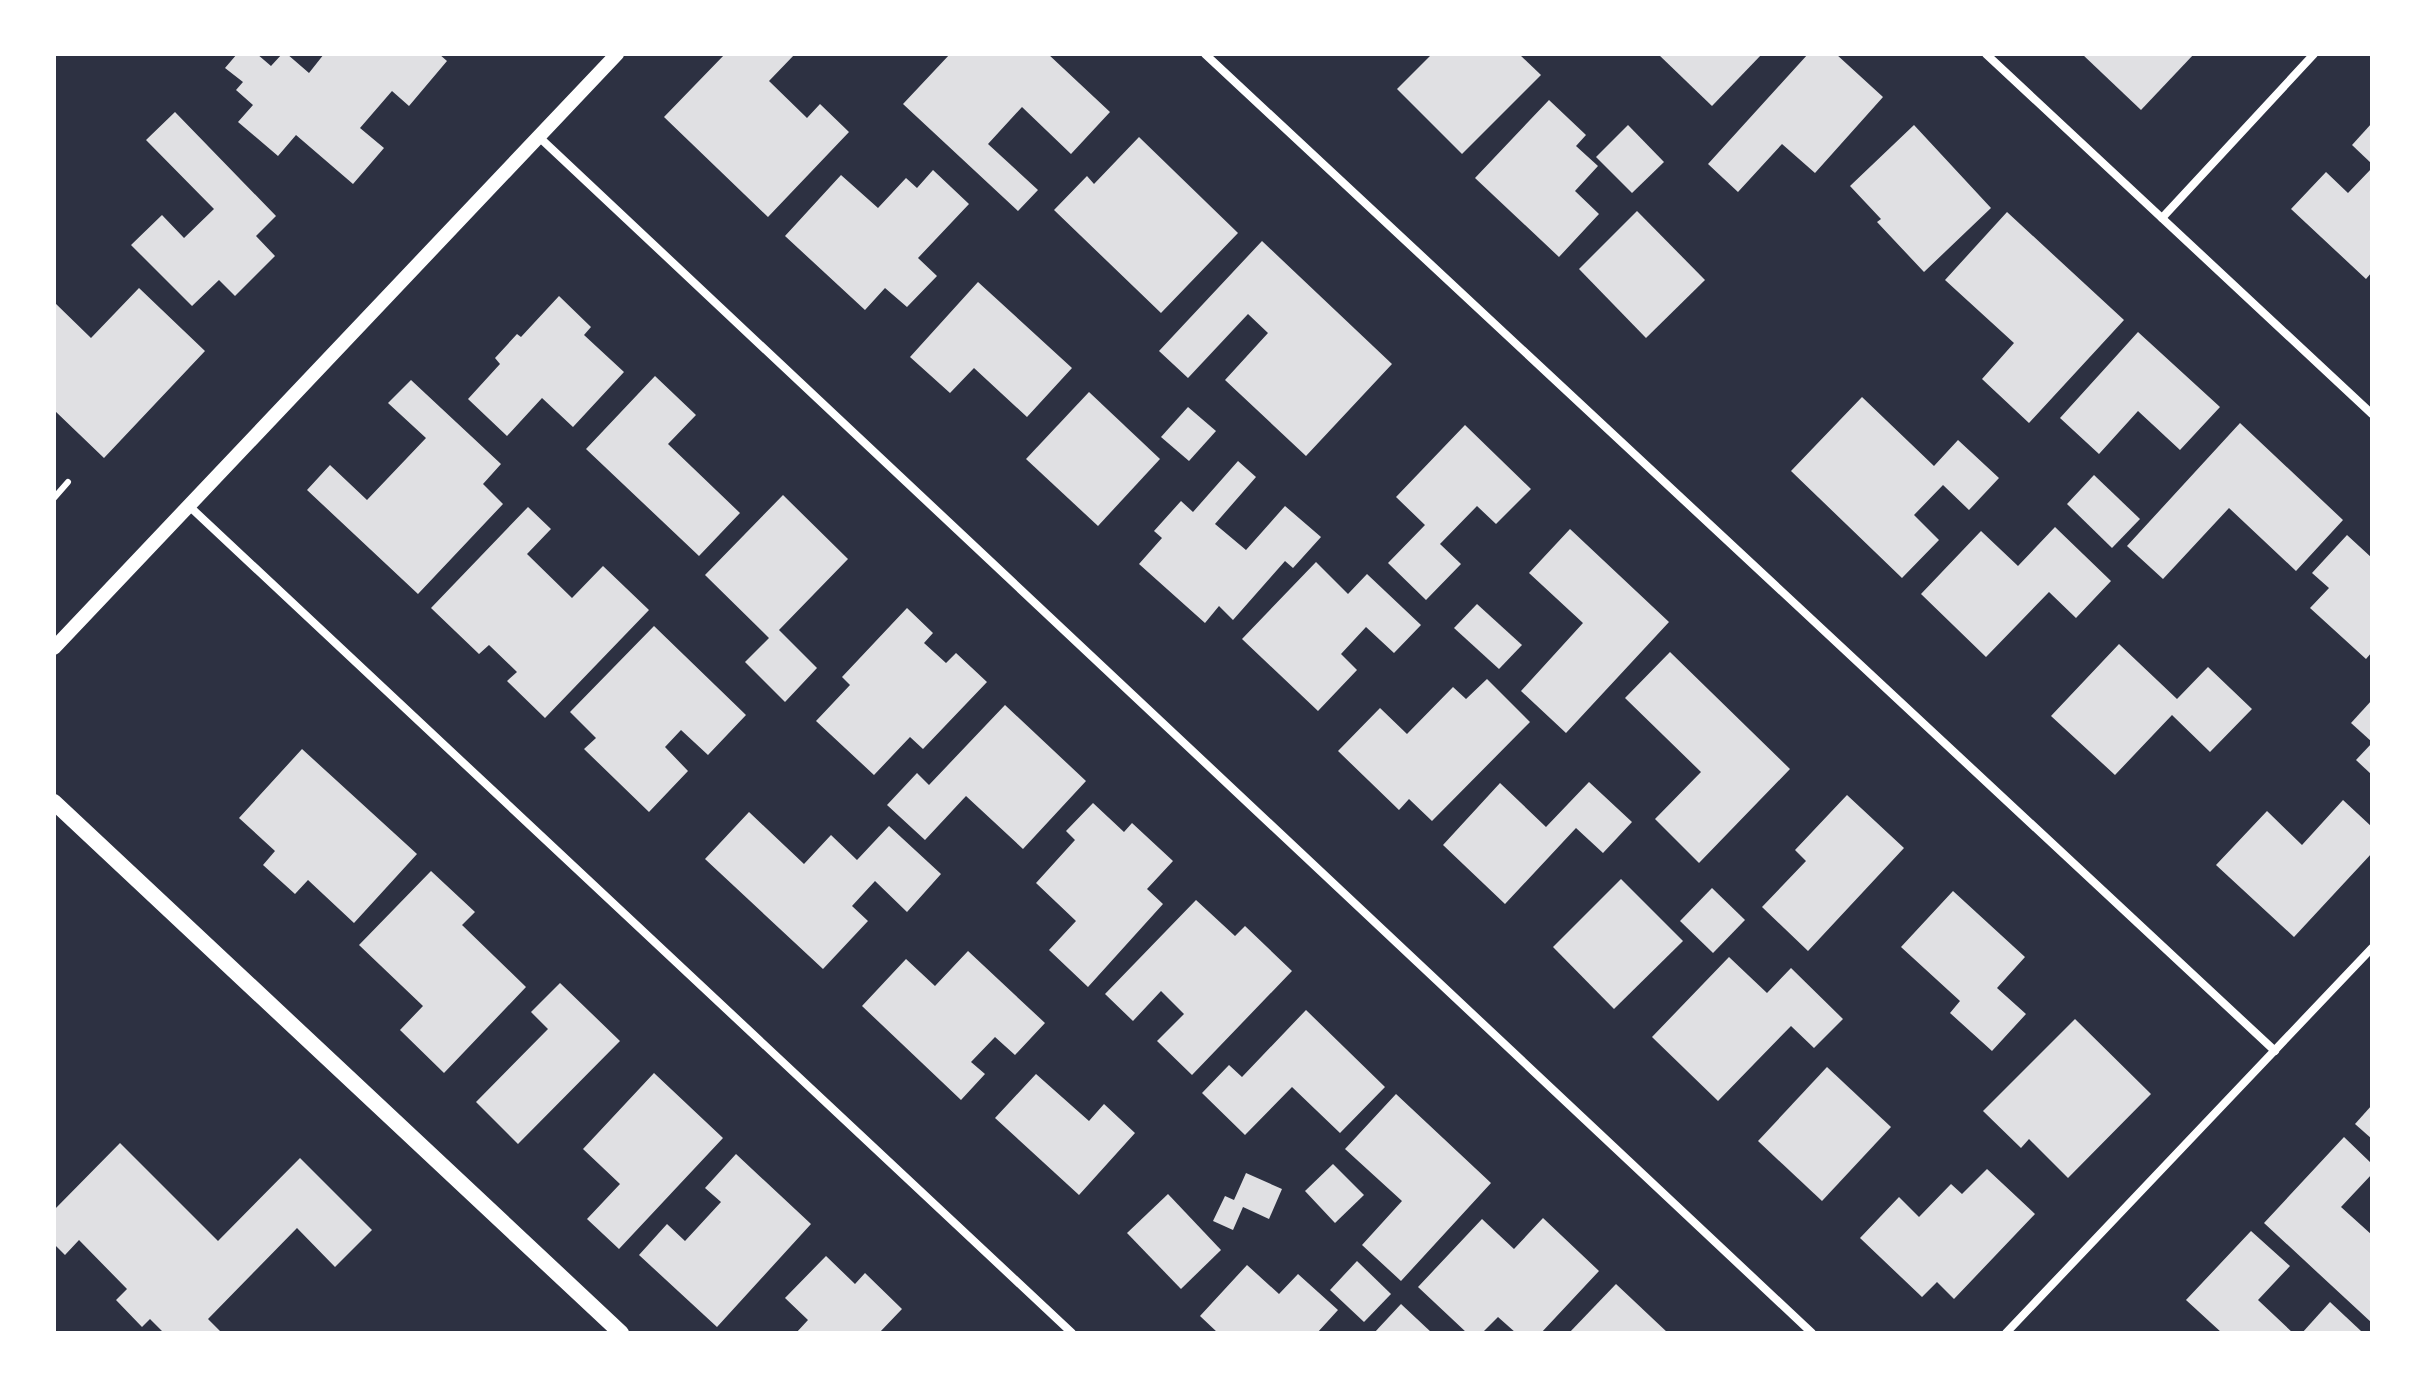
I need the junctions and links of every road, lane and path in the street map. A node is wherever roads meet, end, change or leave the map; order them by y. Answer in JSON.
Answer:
{"nodes":[{"id":1,"x":617,"y":54,"type":"edge"},
{"id":2,"x":1205,"y":54,"type":"edge"},
{"id":3,"x":1986,"y":54,"type":"edge"},
{"id":4,"x":2314,"y":54,"type":"edge"},
{"id":5,"x":539,"y":137,"type":"junction"},
{"id":6,"x":2162,"y":218,"type":"junction"},
{"id":7,"x":2372,"y":414,"type":"edge"},
{"id":8,"x":68,"y":482,"type":"dead end"},
{"id":9,"x":54,"y":498,"type":"edge"},
{"id":10,"x":187,"y":504,"type":"junction"},
{"id":11,"x":54,"y":648,"type":"edge"},
{"id":12,"x":54,"y":802,"type":"edge"},
{"id":13,"x":2372,"y":948,"type":"edge"},
{"id":14,"x":2275,"y":1051,"type":"junction"},
{"id":15,"x":621,"y":1333,"type":"edge"},
{"id":16,"x":1072,"y":1333,"type":"edge"},
{"id":17,"x":1812,"y":1333,"type":"edge"},
{"id":18,"x":2006,"y":1333,"type":"edge"}],
"edges":[{"from":1,"to":5,"type":"street"},
{"from":2,"to":14,"type":"street"},
{"from":3,"to":6,"type":"street"},
{"from":4,"to":6,"type":"street"},
{"from":5,"to":10,"type":"street"},
{"from":5,"to":17,"type":"street"},
{"from":6,"to":7,"type":"street"},
{"from":8,"to":9,"type":"lane"},
{"from":10,"to":11,"type":"street"},
{"from":10,"to":16,"type":"street"},
{"from":12,"to":15,"type":"main road"},
{"from":13,"to":14,"type":"street"},
{"from":14,"to":18,"type":"street"}]}
